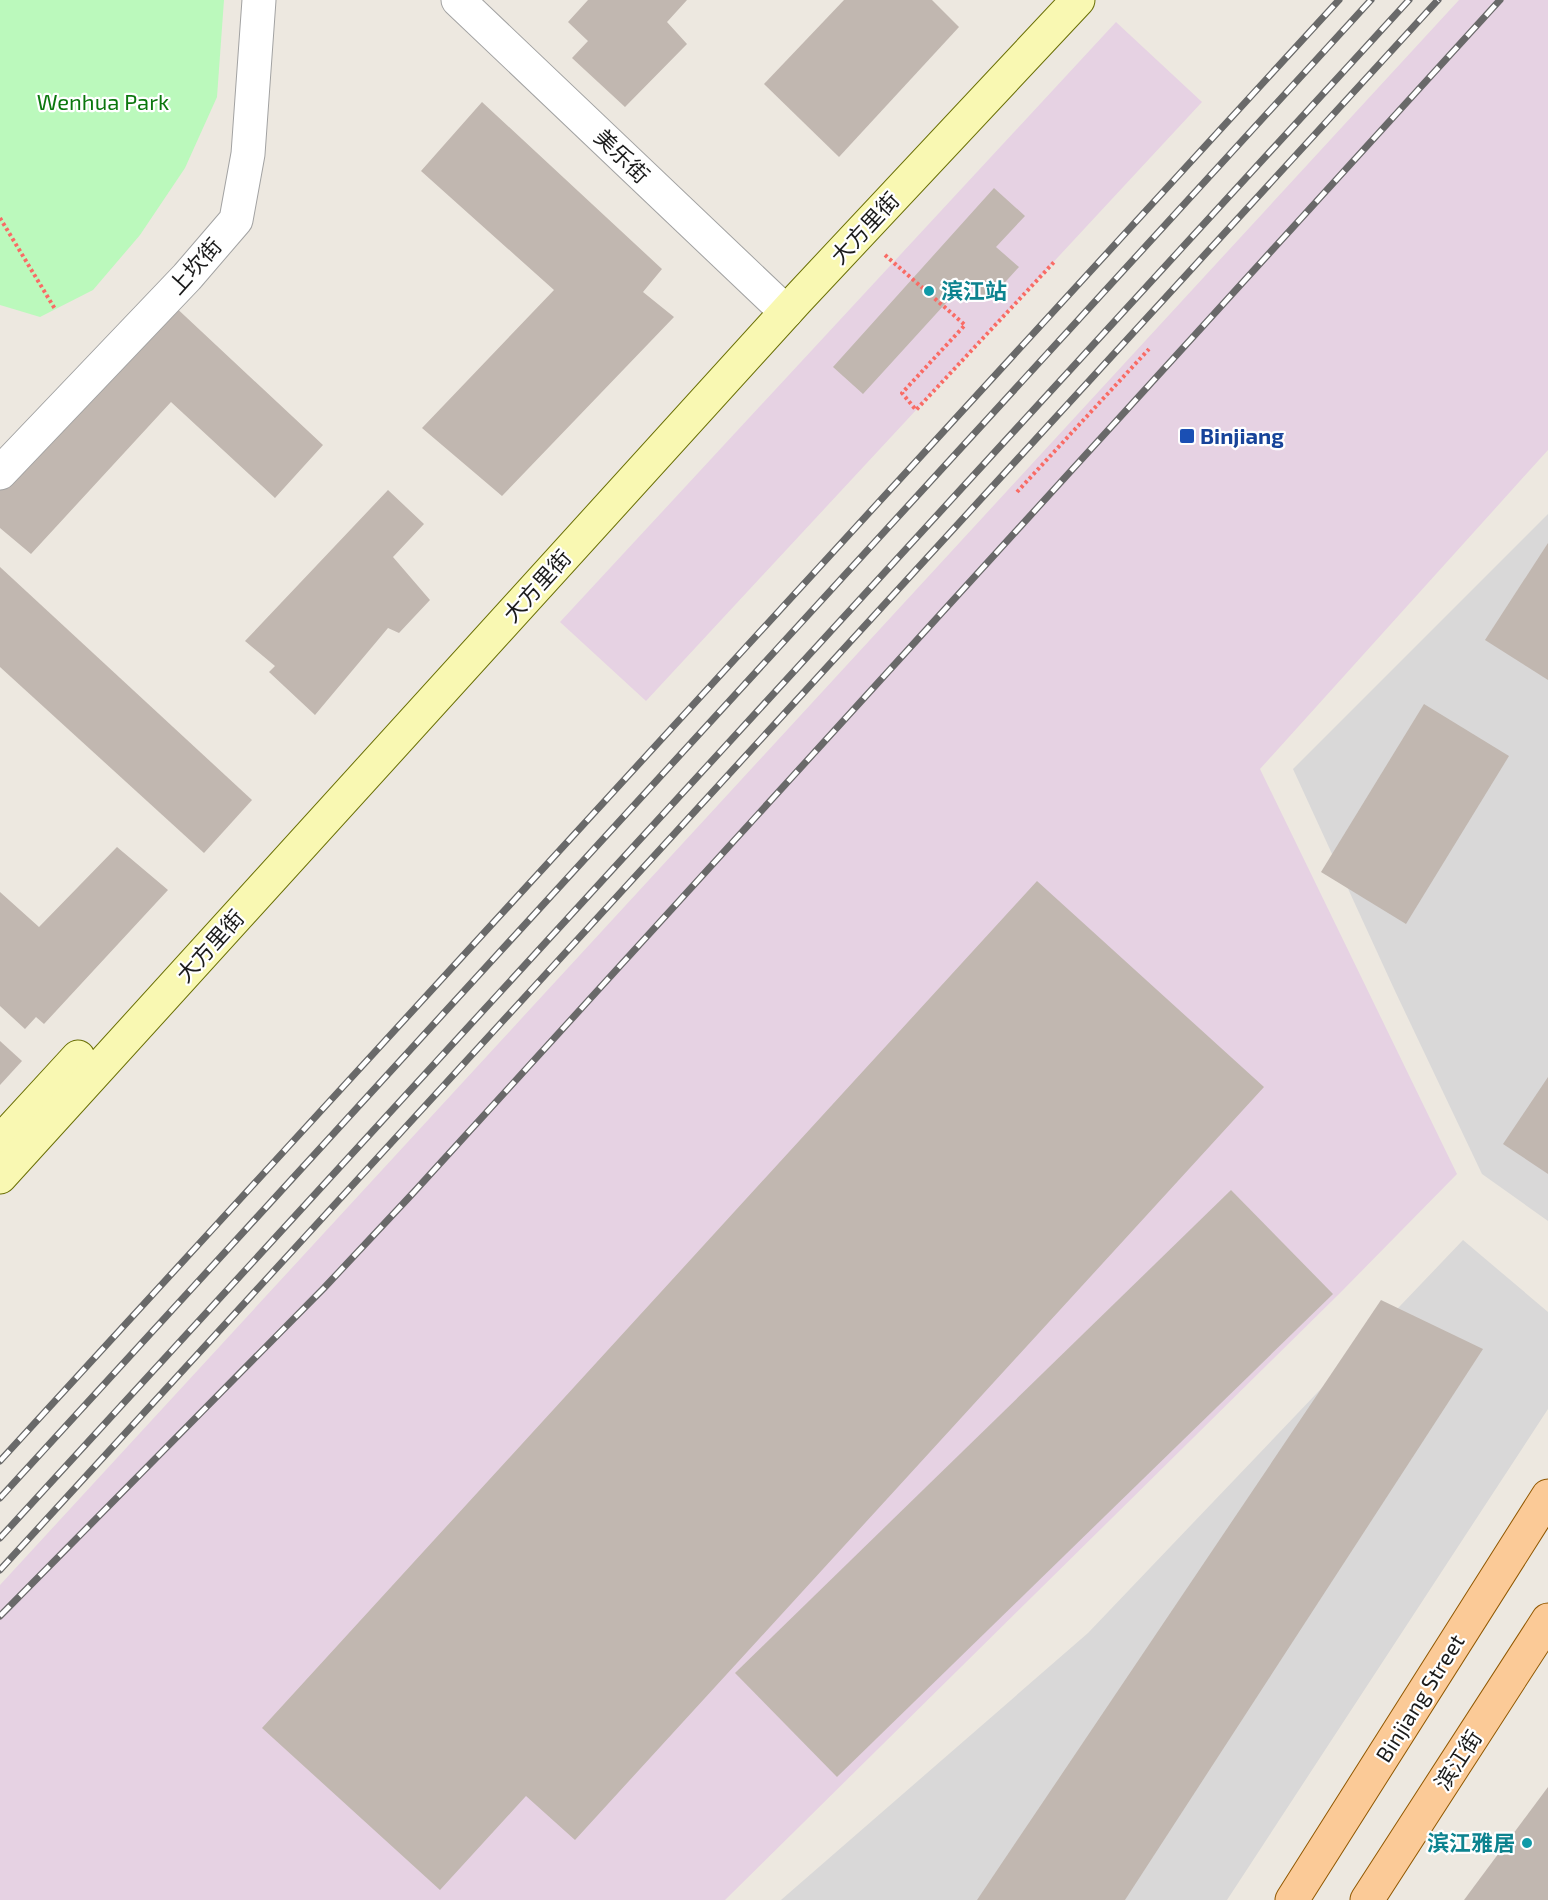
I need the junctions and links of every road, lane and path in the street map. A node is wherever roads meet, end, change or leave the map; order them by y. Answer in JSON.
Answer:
{"nodes":[{"id":1,"x":259,"y":0,"type":"edge"},
{"id":2,"x":458,"y":0,"type":"edge"},
{"id":3,"x":1049,"y":0,"type":"edge"},
{"id":4,"x":1078,"y":0,"type":"edge"},
{"id":5,"x":0,"y":218,"type":"edge"},
{"id":6,"x":1055,"y":261,"type":"dead end"},
{"id":7,"x":878,"y":263,"type":"dead end"},
{"id":8,"x":780,"y":306,"type":"junction"},
{"id":9,"x":55,"y":309,"type":"dead end"},
{"id":10,"x":1149,"y":349,"type":"dead end"},
{"id":11,"x":0,"y":473,"type":"edge"},
{"id":12,"x":1017,"y":492,"type":"dead end"},
{"id":13,"x":0,"y":1142,"type":"edge"},
{"id":14,"x":0,"y":1177,"type":"edge"},
{"id":15,"x":1548,"y":1496,"type":"edge"},
{"id":16,"x":1548,"y":1620,"type":"edge"},
{"id":17,"x":1292,"y":1900,"type":"edge"},
{"id":18,"x":1367,"y":1900,"type":"edge"}],
"edges":[{"from":1,"to":11,"type":"street","name":"上坎街"},
{"from":2,"to":8,"type":"street","name":"美乐街"},
{"from":3,"to":8,"type":"main road","name":"大方里街"},
{"from":4,"to":8,"type":"main road","name":"大方里街"},
{"from":5,"to":9,"type":"path"},
{"from":6,"to":7,"type":"path"},
{"from":8,"to":13,"type":"main road","name":"大方里街"},
{"from":8,"to":14,"type":"main road","name":"大方里街"},
{"from":10,"to":12,"type":"path"},
{"from":15,"to":17,"type":"main road","name":"Binjiang Street"},
{"from":16,"to":18,"type":"main road","name":"滨江街"}]}
